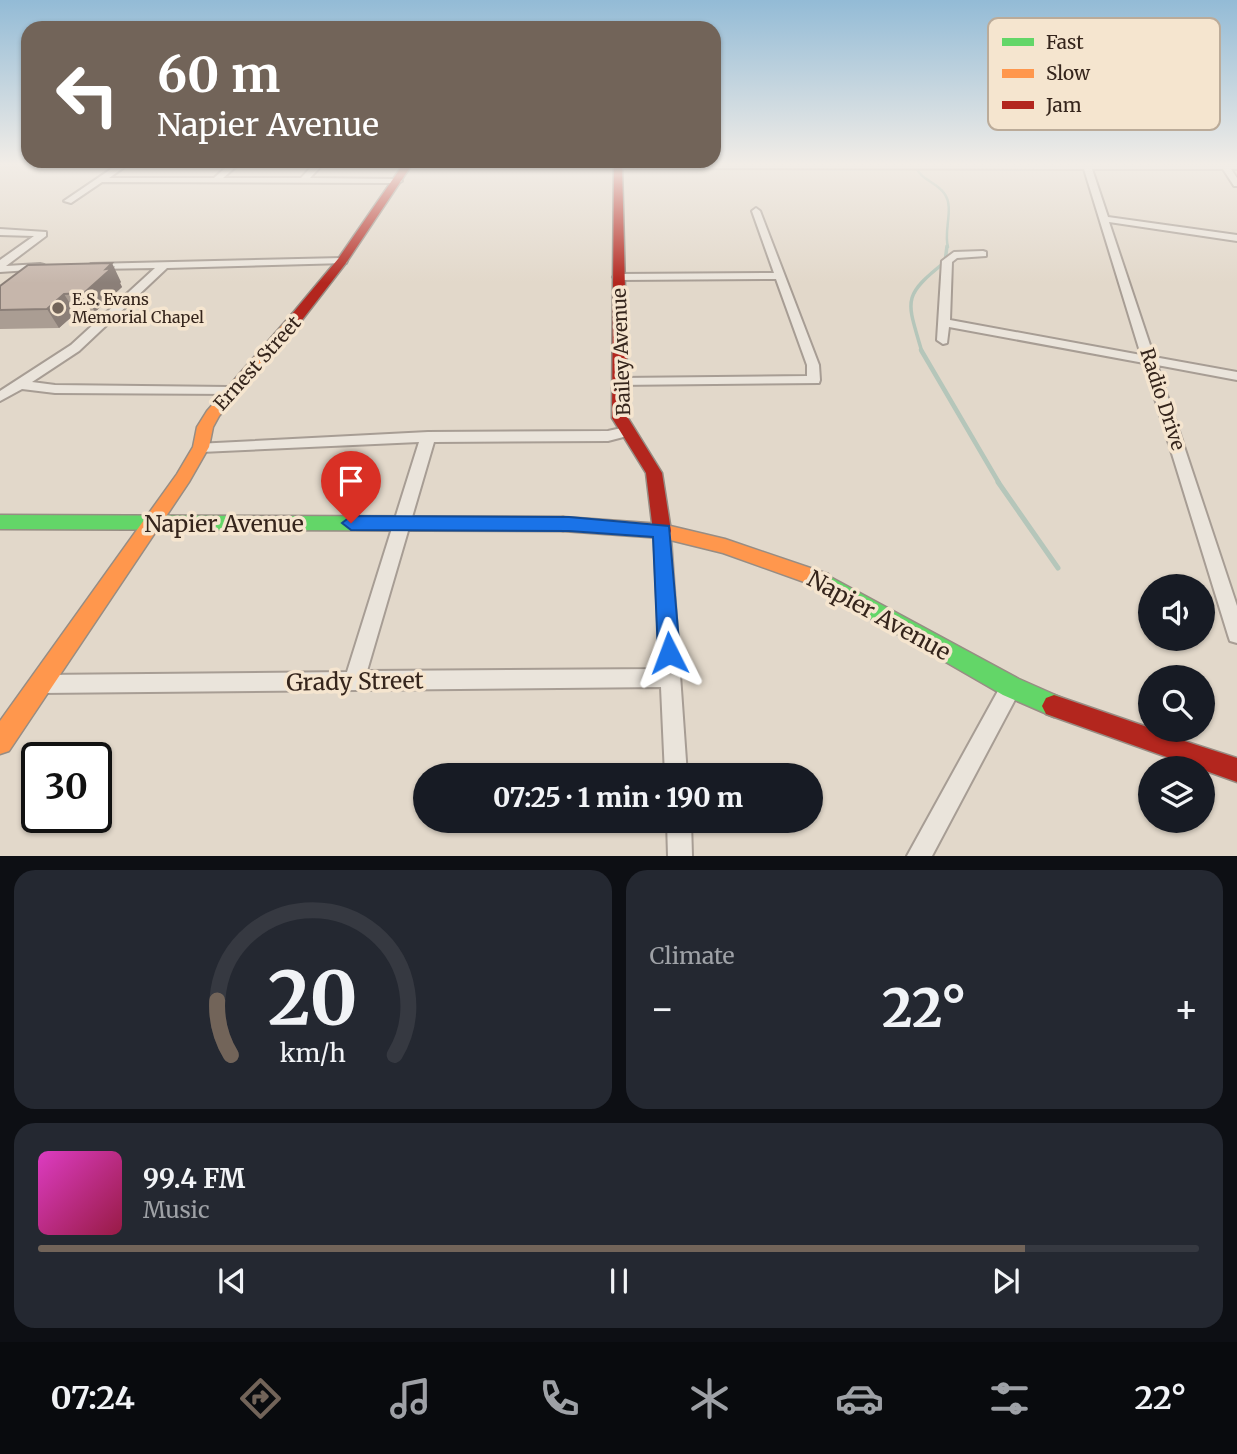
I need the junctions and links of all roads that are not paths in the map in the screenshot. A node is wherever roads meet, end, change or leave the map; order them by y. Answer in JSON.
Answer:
{"nodes":[{"id":1,"x":383,"y":203,"type":"edge"},
{"id":2,"x":619,"y":203,"type":"edge"},
{"id":3,"x":1100,"y":203,"type":"edge"},
{"id":4,"x":756,"y":211,"type":"dead end"},
{"id":5,"x":1106,"y":219,"type":"junction"},
{"id":6,"x":0,"y":232,"type":"edge"},
{"id":7,"x":1237,"y":238,"type":"edge"},
{"id":8,"x":982,"y":254,"type":"dead end"},
{"id":9,"x":342,"y":261,"type":"junction"},
{"id":10,"x":165,"y":264,"type":"junction"},
{"id":11,"x":54,"y":266,"type":"edge"},
{"id":12,"x":82,"y":266,"type":"edge"},
{"id":13,"x":0,"y":267,"type":"edge"},
{"id":14,"x":779,"y":276,"type":"junction"},
{"id":15,"x":618,"y":277,"type":"junction"},
{"id":16,"x":943,"y":322,"type":"junction"},
{"id":17,"x":943,"y":340,"type":"dead end"},
{"id":18,"x":1150,"y":359,"type":"junction"},
{"id":19,"x":1237,"y":376,"type":"edge"},
{"id":20,"x":620,"y":382,"type":"junction"},
{"id":21,"x":23,"y":385,"type":"junction"},
{"id":22,"x":229,"y":391,"type":"junction"},
{"id":23,"x":0,"y":397,"type":"edge"},
{"id":24,"x":626,"y":432,"type":"junction"},
{"id":25,"x":428,"y":437,"type":"junction"},
{"id":26,"x":201,"y":447,"type":"junction"},
{"id":27,"x":0,"y":522,"type":"edge"},
{"id":28,"x":149,"y":523,"type":"junction"},
{"id":29,"x":402,"y":523,"type":"junction"},
{"id":30,"x":662,"y":531,"type":"junction"},
{"id":31,"x":1237,"y":635,"type":"edge"},
{"id":32,"x":671,"y":678,"type":"junction"},
{"id":33,"x":354,"y":681,"type":"junction"},
{"id":34,"x":40,"y":684,"type":"junction"},
{"id":35,"x":1011,"y":687,"type":"junction"},
{"id":36,"x":0,"y":742,"type":"edge"},
{"id":37,"x":675,"y":763,"type":"edge"},
{"id":38,"x":1237,"y":770,"type":"edge"},
{"id":39,"x":679,"y":833,"type":"edge"},
{"id":40,"x":680,"y":856,"type":"edge"},
{"id":41,"x":919,"y":856,"type":"edge"}],
"edges":[{"from":1,"to":9,"type":"street","name":"Ernest Street"},
{"from":2,"to":15,"type":"street","name":"Bailey Avenue"},
{"from":3,"to":5,"type":"street","name":"Radio Drive"},
{"from":4,"to":14,"type":"street"},
{"from":5,"to":7,"type":"street"},
{"from":5,"to":18,"type":"street","name":"Radio Drive"},
{"from":6,"to":13,"type":"street"},
{"from":8,"to":16,"type":"street"},
{"from":9,"to":10,"type":"street"},
{"from":9,"to":22,"type":"street","name":"Ernest Street"},
{"from":10,"to":12,"type":"street"},
{"from":10,"to":21,"type":"street"},
{"from":11,"to":13,"type":"street"},
{"from":14,"to":15,"type":"street"},
{"from":14,"to":20,"type":"street"},
{"from":15,"to":20,"type":"street","name":"Bailey Avenue"},
{"from":16,"to":17,"type":"street"},
{"from":16,"to":18,"type":"street"},
{"from":18,"to":19,"type":"street"},
{"from":18,"to":31,"type":"street","name":"Radio Drive"},
{"from":20,"to":24,"type":"street","name":"Bailey Avenue"},
{"from":21,"to":22,"type":"street"},
{"from":21,"to":23,"type":"street"},
{"from":22,"to":26,"type":"street","name":"Ernest Street"},
{"from":24,"to":25,"type":"street"},
{"from":24,"to":30,"type":"street","name":"Bailey Avenue"},
{"from":25,"to":26,"type":"street"},
{"from":25,"to":29,"type":"street"},
{"from":26,"to":28,"type":"street","name":"Ernest Street"},
{"from":27,"to":28,"type":"street","name":"Napier Avenue"},
{"from":28,"to":29,"type":"street","name":"Napier Avenue"},
{"from":28,"to":34,"type":"street","name":"Ernest Street"},
{"from":29,"to":30,"type":"street","name":"Napier Avenue"},
{"from":29,"to":33,"type":"street"},
{"from":30,"to":32,"type":"street"},
{"from":30,"to":35,"type":"street","name":"Napier Avenue"},
{"from":32,"to":33,"type":"street","name":"Grady Street"},
{"from":32,"to":37,"type":"street"},
{"from":33,"to":34,"type":"street","name":"Grady Street"},
{"from":34,"to":36,"type":"street","name":"Ernest Street"},
{"from":35,"to":38,"type":"street","name":"Napier Avenue"},
{"from":35,"to":41,"type":"street"},
{"from":39,"to":40,"type":"street"}]}
